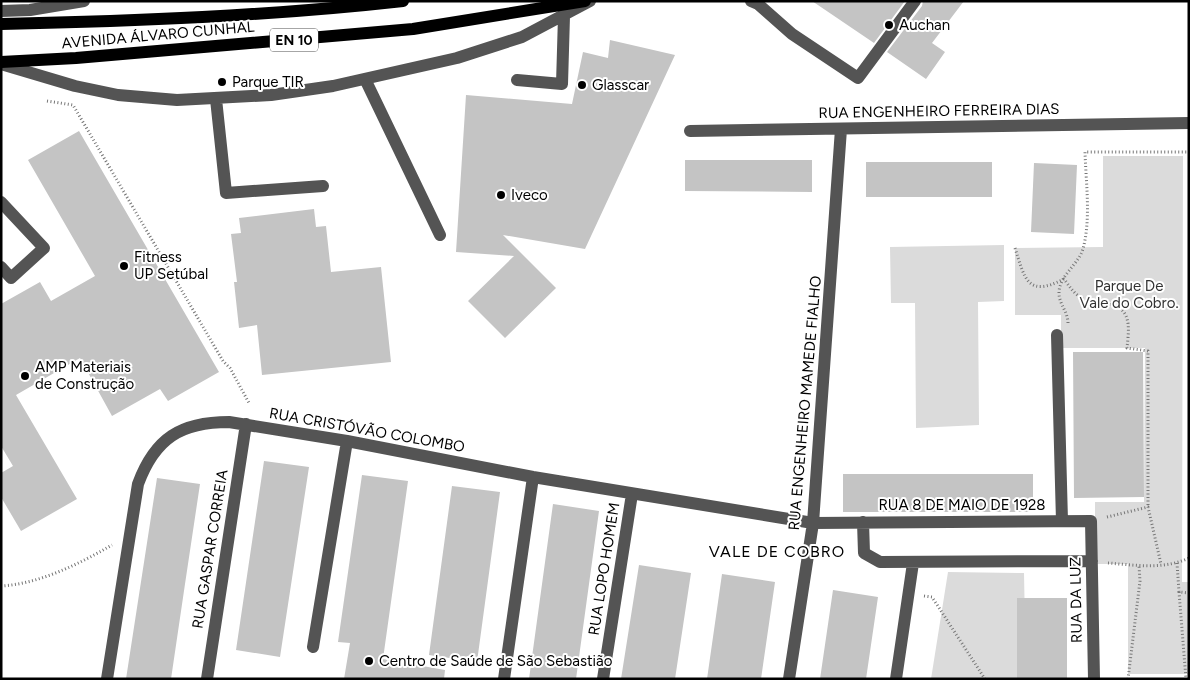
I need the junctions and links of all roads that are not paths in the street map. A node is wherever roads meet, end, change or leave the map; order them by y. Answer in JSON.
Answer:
{"nodes":[{"id":1,"x":84,"y":1,"type":"edge"},
{"id":2,"x":403,"y":1,"type":"edge"},
{"id":3,"x":585,"y":1,"type":"edge"},
{"id":4,"x":590,"y":1,"type":"edge"},
{"id":5,"x":751,"y":1,"type":"edge"},
{"id":6,"x":915,"y":1,"type":"edge"},
{"id":7,"x":1,"y":11,"type":"edge"},
{"id":8,"x":564,"y":16,"type":"junction"},
{"id":9,"x":1,"y":24,"type":"edge"},
{"id":10,"x":1,"y":63,"type":"edge"},
{"id":11,"x":365,"y":79,"type":"junction"},
{"id":12,"x":517,"y":80,"type":"dead end"},
{"id":13,"x":216,"y":99,"type":"junction"},
{"id":14,"x":1189,"y":123,"type":"edge"},
{"id":15,"x":841,"y":129,"type":"junction"},
{"id":16,"x":690,"y":131,"type":"dead end"},
{"id":17,"x":323,"y":186,"type":"dead end"},
{"id":18,"x":1,"y":202,"type":"edge"},
{"id":19,"x":440,"y":235,"type":"dead end"},
{"id":20,"x":1,"y":268,"type":"edge"},
{"id":21,"x":1057,"y":335,"type":"road end"},
{"id":22,"x":246,"y":424,"type":"junction"},
{"id":23,"x":347,"y":442,"type":"junction"},
{"id":24,"x":534,"y":477,"type":"junction"},
{"id":25,"x":632,"y":494,"type":"junction"},
{"id":26,"x":1091,"y":520,"type":"joint"},
{"id":27,"x":1062,"y":521,"type":"junction"},
{"id":28,"x":862,"y":522,"type":"junction"},
{"id":29,"x":813,"y":523,"type":"junction"},
{"id":30,"x":1092,"y":561,"type":"junction"},
{"id":31,"x":913,"y":563,"type":"junction"},
{"id":32,"x":313,"y":647,"type":"dead end"},
{"id":33,"x":107,"y":679,"type":"edge"},
{"id":34,"x":206,"y":679,"type":"edge"},
{"id":35,"x":504,"y":679,"type":"edge"},
{"id":36,"x":603,"y":679,"type":"edge"},
{"id":37,"x":789,"y":679,"type":"edge"},
{"id":38,"x":896,"y":679,"type":"edge"},
{"id":39,"x":1094,"y":679,"type":"edge"}],
"edges":[{"from":1,"to":7,"type":"street"},
{"from":2,"to":9,"type":"main road","name":"AVENIDA ÁLVARO CUNHAL","number":"EN 10"},
{"from":3,"to":10,"type":"main road","name":"AVENIDA ÁLVARO CUNHAL","number":"EN 10"},
{"from":4,"to":8,"type":"street"},
{"from":5,"to":6,"type":"street"},
{"from":8,"to":11,"type":"street"},
{"from":8,"to":12,"type":"street"},
{"from":10,"to":13,"type":"street"},
{"from":11,"to":13,"type":"street"},
{"from":11,"to":19,"type":"street"},
{"from":13,"to":17,"type":"street"},
{"from":14,"to":15,"type":"street","name":"RUA ENGENHEIRO FERREIRA DIAS"},
{"from":15,"to":16,"type":"street","name":"RUA ENGENHEIRO FERREIRA DIAS"},
{"from":15,"to":29,"type":"street","name":"RUA ENGENHEIRO MAMEDE FIALHO"},
{"from":18,"to":20,"type":"street"},
{"from":21,"to":27,"type":"street","name":"RUA 8 DE MAIO DE 1928"},
{"from":22,"to":23,"type":"street","name":"RUA CRISTÓVÃO COLOMBO"},
{"from":22,"to":33,"type":"street","name":"RUA CRISTÓVÃO COLOMBO"},
{"from":22,"to":34,"type":"street","name":"RUA GASPAR CORREIA"},
{"from":23,"to":24,"type":"street","name":"RUA CRISTÓVÃO COLOMBO"},
{"from":23,"to":32,"type":"street"},
{"from":24,"to":25,"type":"street","name":"RUA CRISTÓVÃO COLOMBO"},
{"from":24,"to":35,"type":"street"},
{"from":25,"to":29,"type":"street","name":"RUA CRISTÓVÃO COLOMBO"},
{"from":25,"to":36,"type":"street","name":"RUA LOPO HOMEM"},
{"from":26,"to":27,"type":"street","name":"RUA 8 DE MAIO DE 1928"},
{"from":26,"to":30,"type":"street","name":"RUA DA LUZ"},
{"from":27,"to":28,"type":"street","name":"RUA 8 DE MAIO DE 1928"},
{"from":28,"to":29,"type":"street","name":"RUA 8 DE MAIO DE 1928"},
{"from":28,"to":31,"type":"street","name":"RUA 8 DE MAIO DE 1928"},
{"from":29,"to":37,"type":"street","name":"RUA ENGENHEIRO MAMEDE FIALHO"},
{"from":30,"to":31,"type":"street","name":"RUA 8 DE MAIO DE 1928"},
{"from":30,"to":39,"type":"street","name":"RUA DA LUZ"},
{"from":31,"to":38,"type":"street"}]}
